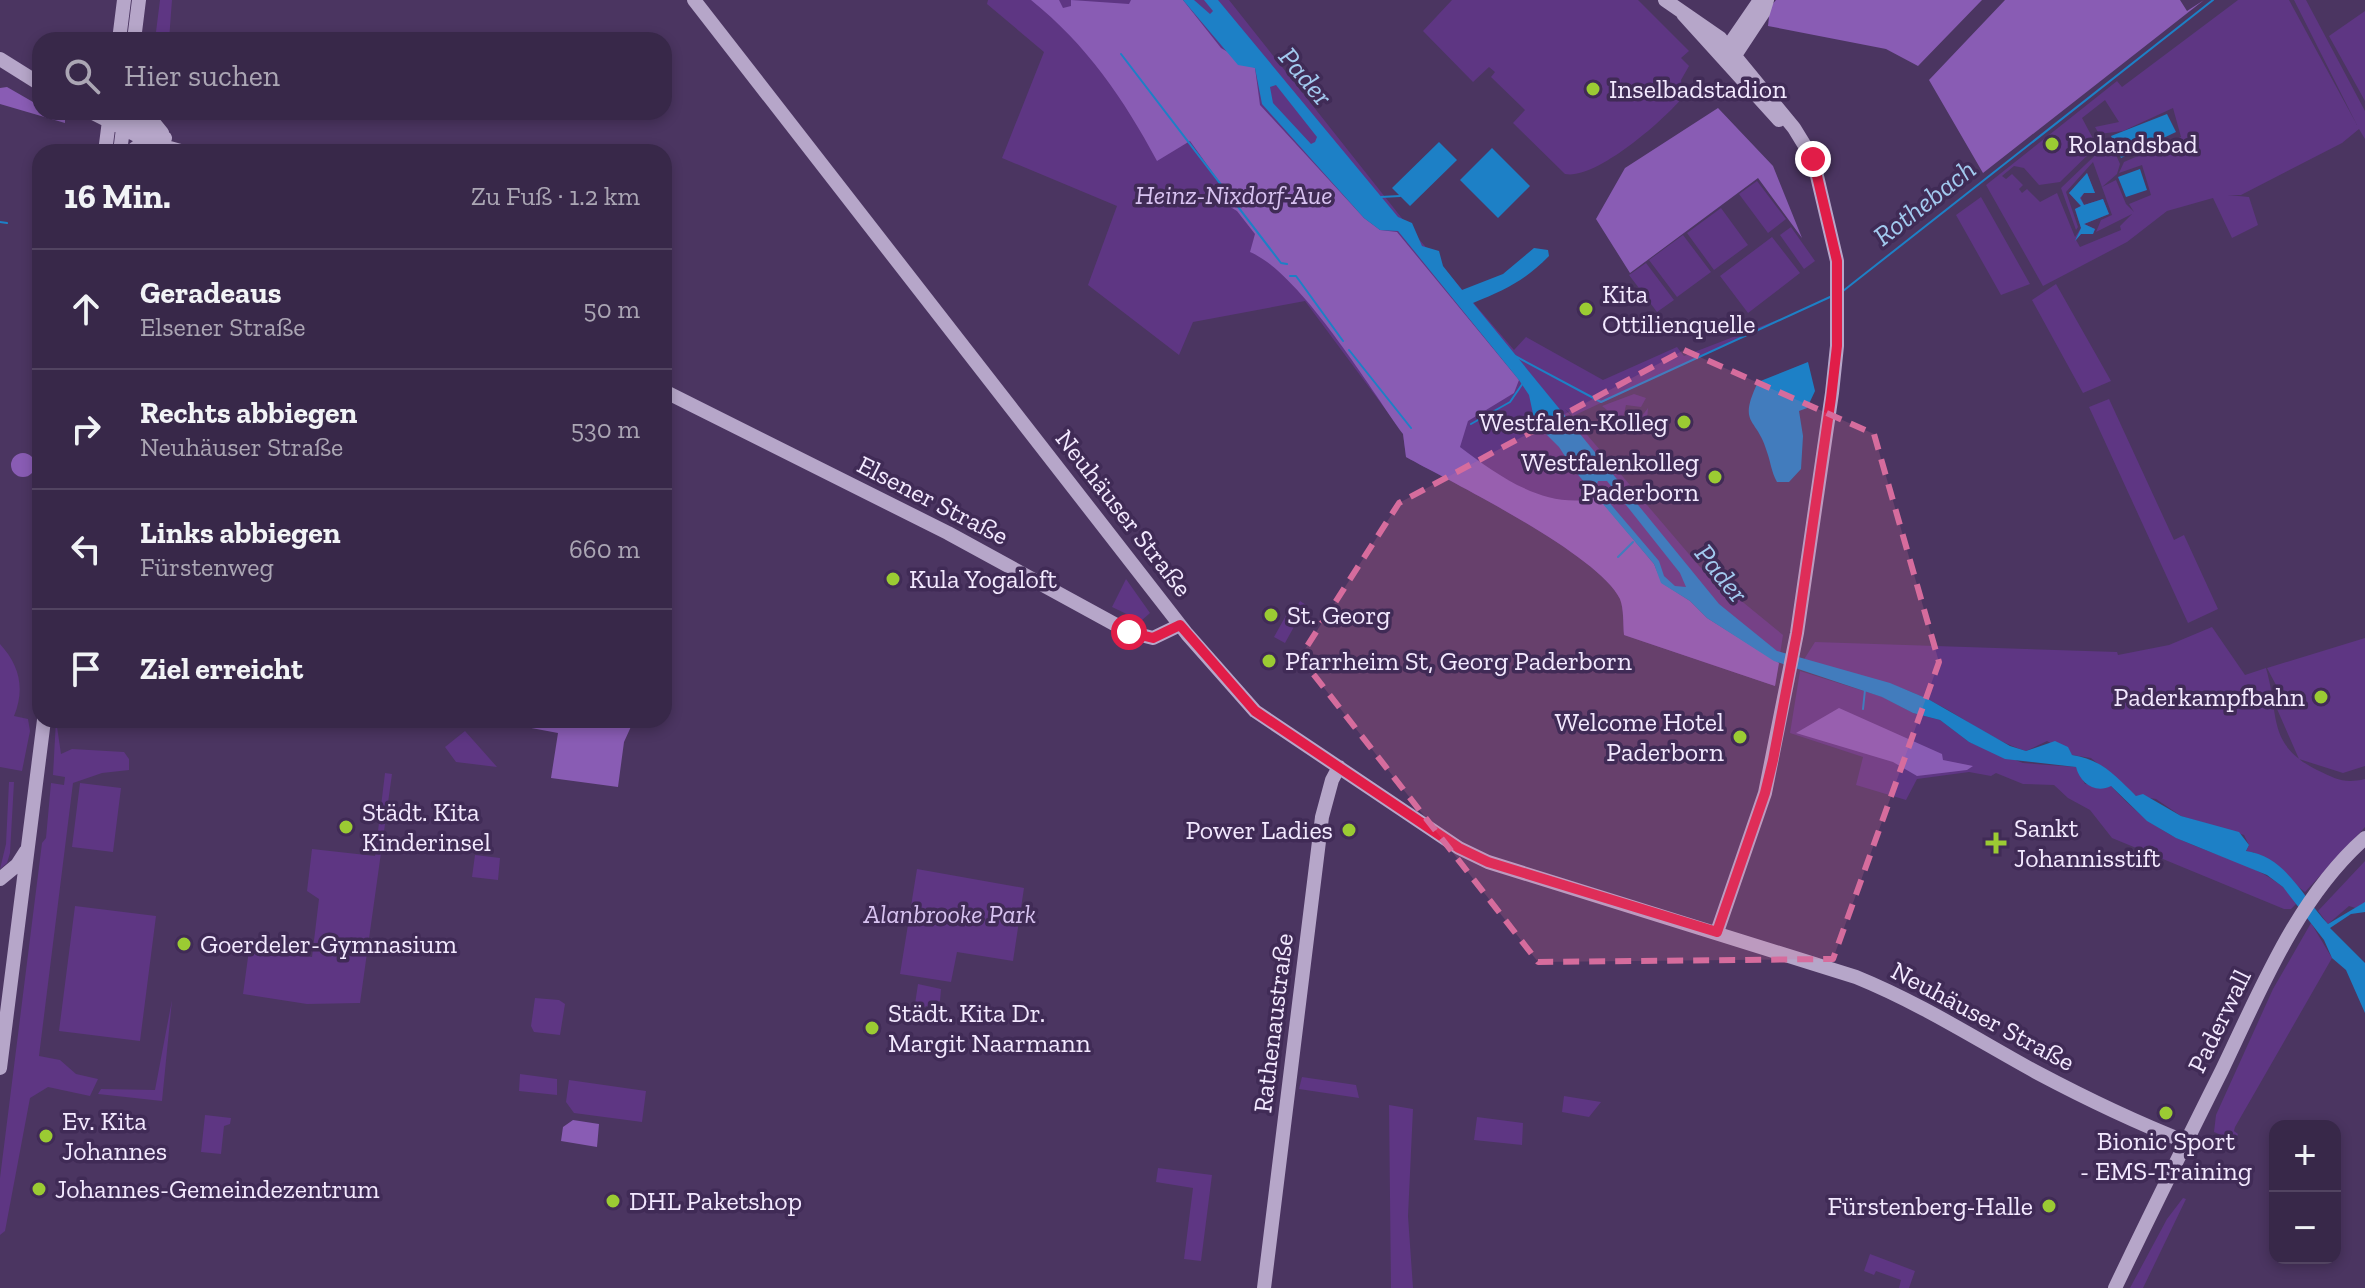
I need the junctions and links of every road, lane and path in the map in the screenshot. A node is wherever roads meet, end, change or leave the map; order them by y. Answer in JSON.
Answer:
{"nodes":[{"id":1,"x":124,"y":0,"type":"edge"},
{"id":2,"x":139,"y":0,"type":"edge"},
{"id":3,"x":694,"y":0,"type":"edge"},
{"id":4,"x":1665,"y":0,"type":"edge"},
{"id":5,"x":1760,"y":0,"type":"edge"},
{"id":6,"x":1767,"y":0,"type":"edge"},
{"id":7,"x":120,"y":32,"type":"edge"},
{"id":8,"x":135,"y":32,"type":"edge"},
{"id":9,"x":1728,"y":57,"type":"junction"},
{"id":10,"x":0,"y":59,"type":"edge"},
{"id":11,"x":32,"y":76,"type":"edge"},
{"id":12,"x":117,"y":120,"type":"edge"},
{"id":13,"x":118,"y":120,"type":"edge"},
{"id":14,"x":123,"y":120,"type":"edge"},
{"id":15,"x":150,"y":120,"type":"edge"},
{"id":16,"x":162,"y":142,"type":"junction"},
{"id":17,"x":108,"y":144,"type":"edge"},
{"id":18,"x":120,"y":144,"type":"edge"},
{"id":19,"x":141,"y":144,"type":"edge"},
{"id":20,"x":166,"y":144,"type":"edge"},
{"id":21,"x":672,"y":395,"type":"edge"},
{"id":22,"x":1180,"y":625,"type":"junction"},
{"id":23,"x":43,"y":728,"type":"edge"},
{"id":24,"x":1339,"y":767,"type":"junction"},
{"id":25,"x":2365,"y":838,"type":"edge"},
{"id":26,"x":28,"y":847,"type":"junction"},
{"id":27,"x":0,"y":879,"type":"edge"},
{"id":28,"x":1717,"y":932,"type":"junction"},
{"id":29,"x":0,"y":1068,"type":"edge"},
{"id":30,"x":2186,"y":1142,"type":"junction"},
{"id":31,"x":1264,"y":1288,"type":"edge"},
{"id":32,"x":2115,"y":1288,"type":"edge"}],
"edges":[{"from":1,"to":7,"type":"main road"},
{"from":2,"to":8,"type":"main road"},
{"from":3,"to":22,"type":"main road","name":"Neuhäuser Straße"},
{"from":4,"to":9,"type":"main road"},
{"from":5,"to":9,"type":"main road"},
{"from":6,"to":9,"type":"main road"},
{"from":9,"to":28,"type":"main road"},
{"from":10,"to":11,"type":"main road"},
{"from":12,"to":17,"type":"main road"},
{"from":13,"to":18,"type":"main road"},
{"from":14,"to":16,"type":"main road"},
{"from":15,"to":16,"type":"main road"},
{"from":16,"to":19,"type":"main road"},
{"from":16,"to":20,"type":"main road"},
{"from":21,"to":22,"type":"main road","name":"Elsener Straße"},
{"from":22,"to":24,"type":"main road","name":"Neuhäuser Straße"},
{"from":23,"to":26,"type":"main road"},
{"from":24,"to":28,"type":"main road","name":"Neuhäuser Straße"},
{"from":24,"to":31,"type":"main road","name":"Rathenaustraße"},
{"from":25,"to":30,"type":"main road","name":"Paderwall"},
{"from":26,"to":27,"type":"main road"},
{"from":26,"to":29,"type":"main road"},
{"from":28,"to":30,"type":"main road","name":"Neuhäuser Straße"},
{"from":30,"to":32,"type":"main road","name":"Paderwall"}]}
